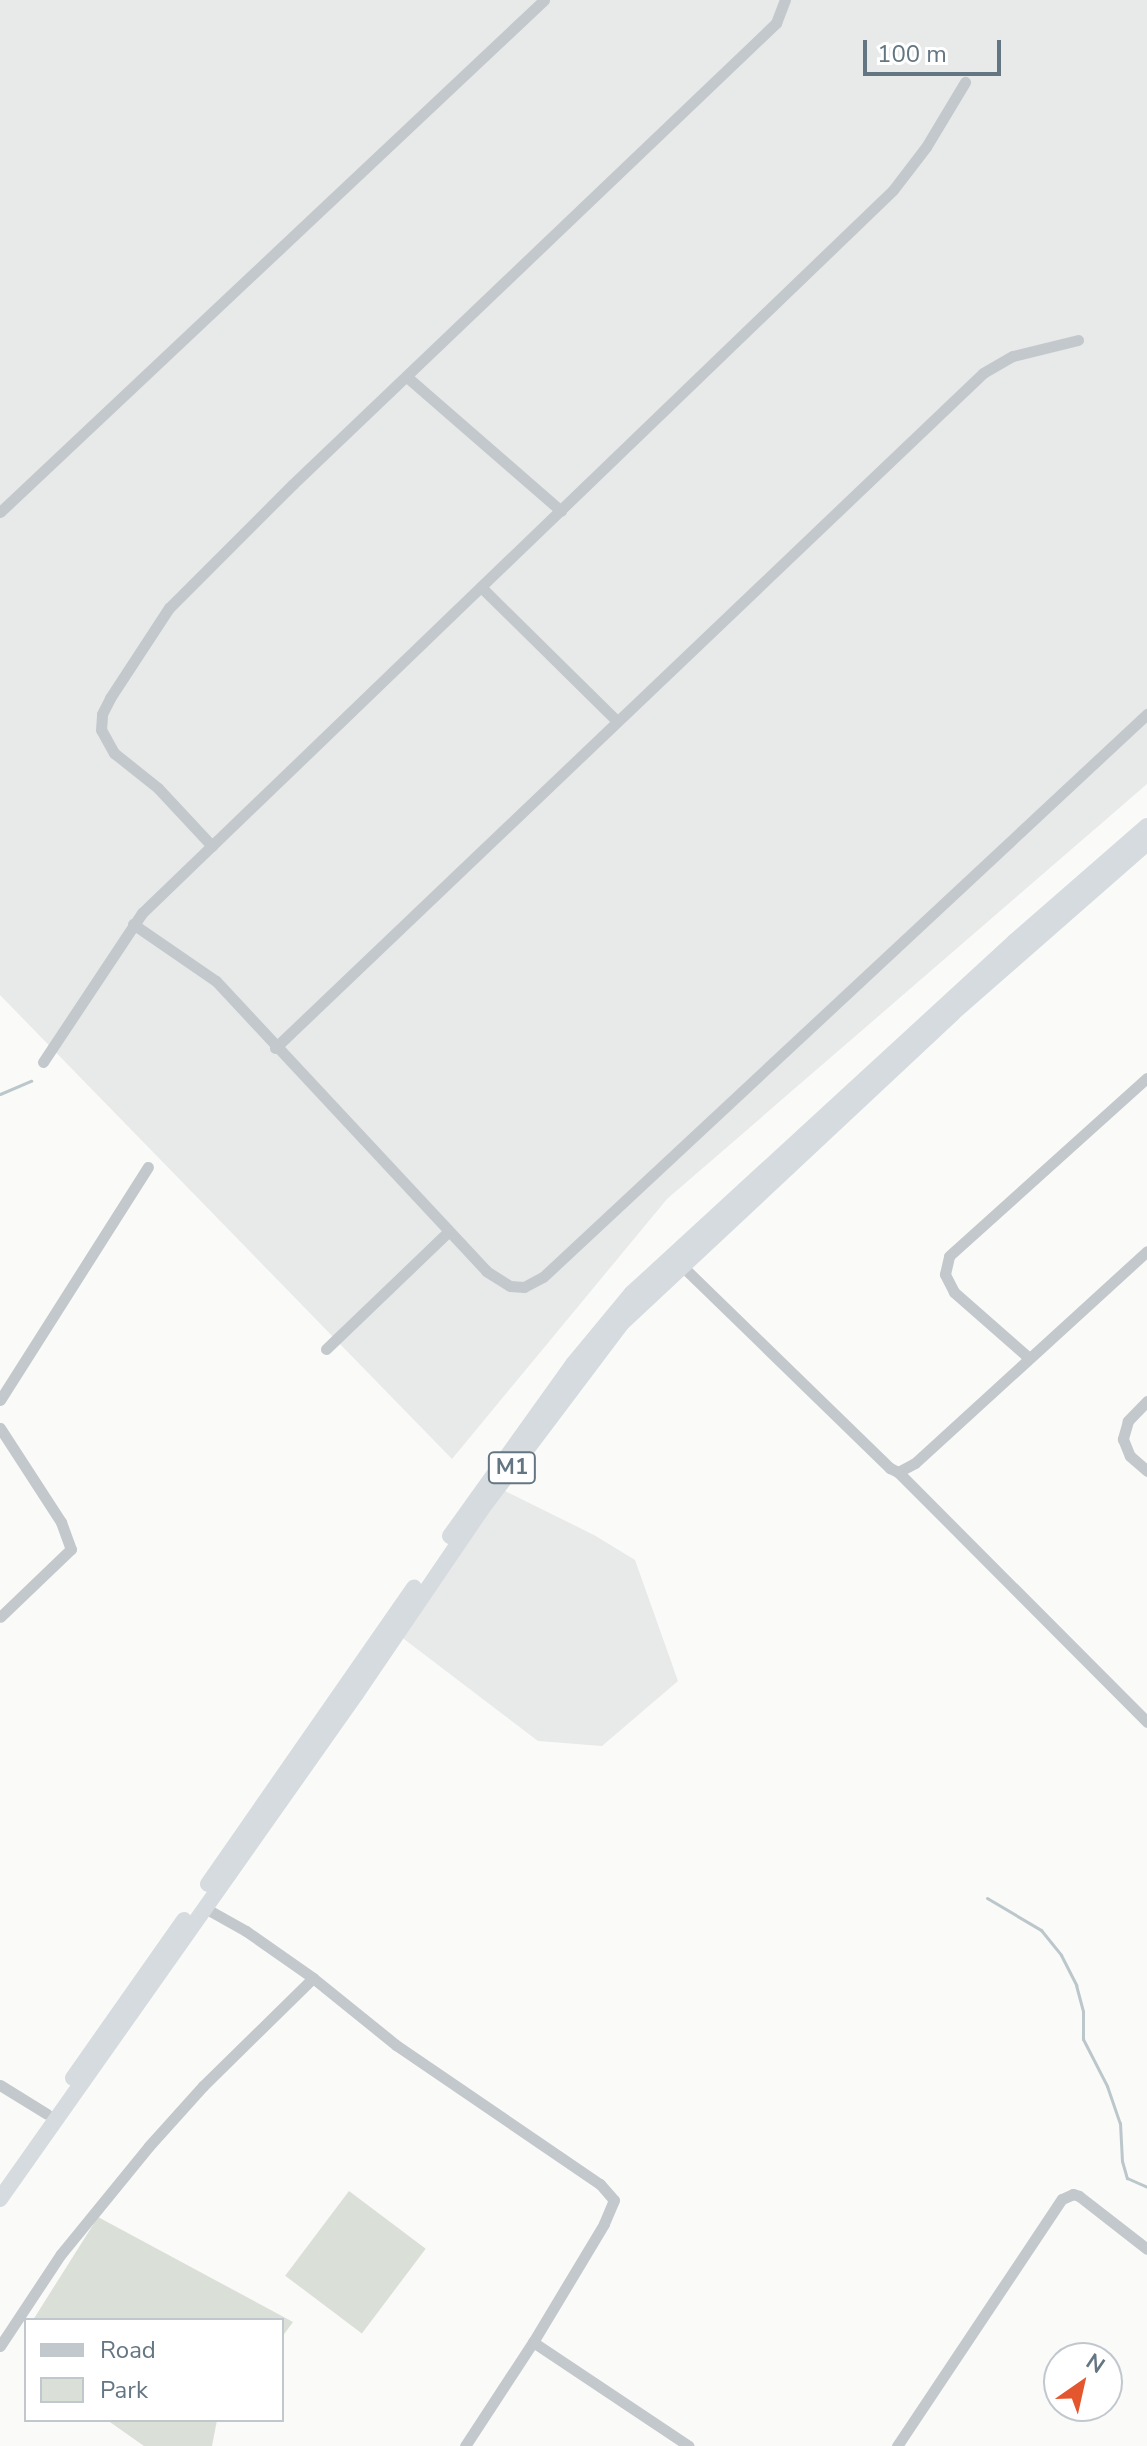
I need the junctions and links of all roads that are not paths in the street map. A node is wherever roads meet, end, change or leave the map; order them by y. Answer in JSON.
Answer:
{"nodes":[{"id":1,"x":544,"y":0,"type":"edge"},
{"id":2,"x":785,"y":0,"type":"edge"},
{"id":3,"x":965,"y":82,"type":"dead end"},
{"id":4,"x":1078,"y":340,"type":"dead end"},
{"id":5,"x":407,"y":377,"type":"junction"},
{"id":6,"x":561,"y":511,"type":"junction"},
{"id":7,"x":0,"y":512,"type":"edge"},
{"id":8,"x":481,"y":587,"type":"junction"},
{"id":9,"x":1147,"y":714,"type":"edge"},
{"id":10,"x":617,"y":721,"type":"junction"},
{"id":11,"x":1147,"y":826,"type":"edge"},
{"id":12,"x":1147,"y":843,"type":"edge"},
{"id":13,"x":212,"y":846,"type":"junction"},
{"id":14,"x":133,"y":924,"type":"junction"},
{"id":15,"x":275,"y":1048,"type":"junction"},
{"id":16,"x":43,"y":1062,"type":"dead end"},
{"id":17,"x":1147,"y":1078,"type":"edge"},
{"id":18,"x":148,"y":1167,"type":"dead end"},
{"id":19,"x":449,"y":1231,"type":"junction"},
{"id":20,"x":1147,"y":1251,"type":"edge"},
{"id":21,"x":676,"y":1261,"type":"junction"},
{"id":22,"x":326,"y":1349,"type":"dead end"},
{"id":23,"x":1029,"y":1358,"type":"junction"},
{"id":24,"x":0,"y":1400,"type":"edge"},
{"id":25,"x":1147,"y":1401,"type":"edge"},
{"id":26,"x":0,"y":1428,"type":"edge"},
{"id":27,"x":1147,"y":1471,"type":"edge"},
{"id":28,"x":898,"y":1472,"type":"junction"},
{"id":29,"x":0,"y":1617,"type":"edge"},
{"id":30,"x":1147,"y":1722,"type":"edge"},
{"id":31,"x":205,"y":1908,"type":"junction"},
{"id":32,"x":313,"y":1978,"type":"junction"},
{"id":33,"x":0,"y":2085,"type":"edge"},
{"id":34,"x":47,"y":2114,"type":"junction"},
{"id":35,"x":0,"y":2180,"type":"edge"},
{"id":36,"x":0,"y":2199,"type":"edge"},
{"id":37,"x":1147,"y":2249,"type":"edge"},
{"id":38,"x":533,"y":2342,"type":"junction"},
{"id":39,"x":0,"y":2346,"type":"edge"},
{"id":40,"x":465,"y":2446,"type":"edge"},
{"id":41,"x":689,"y":2446,"type":"edge"},
{"id":42,"x":897,"y":2446,"type":"edge"}],
"edges":[{"from":1,"to":7,"type":"street"},
{"from":2,"to":5,"type":"street"},
{"from":3,"to":6,"type":"street"},
{"from":4,"to":10,"type":"street"},
{"from":5,"to":6,"type":"street"},
{"from":5,"to":13,"type":"street"},
{"from":6,"to":8,"type":"street"},
{"from":8,"to":10,"type":"street"},
{"from":8,"to":13,"type":"street"},
{"from":9,"to":19,"type":"street"},
{"from":10,"to":15,"type":"street"},
{"from":11,"to":21,"type":"highway","number":"M1"},
{"from":12,"to":21,"type":"highway","number":"M1"},
{"from":13,"to":14,"type":"street"},
{"from":14,"to":15,"type":"street"},
{"from":14,"to":16,"type":"street"},
{"from":15,"to":19,"type":"street"},
{"from":17,"to":23,"type":"street"},
{"from":18,"to":24,"type":"street"},
{"from":19,"to":22,"type":"street"},
{"from":20,"to":23,"type":"street"},
{"from":21,"to":28,"type":"street"},
{"from":21,"to":31,"type":"highway","number":"M1"},
{"from":21,"to":34,"type":"highway","number":"M1"},
{"from":23,"to":28,"type":"street"},
{"from":25,"to":27,"type":"street"},
{"from":26,"to":29,"type":"street"},
{"from":28,"to":30,"type":"street"},
{"from":31,"to":32,"type":"street"},
{"from":31,"to":36,"type":"highway","number":"M1"},
{"from":32,"to":38,"type":"street"},
{"from":32,"to":39,"type":"street"},
{"from":33,"to":34,"type":"street"},
{"from":34,"to":35,"type":"highway","number":"M1"},
{"from":37,"to":42,"type":"street"},
{"from":38,"to":40,"type":"street"},
{"from":38,"to":41,"type":"street"}]}
